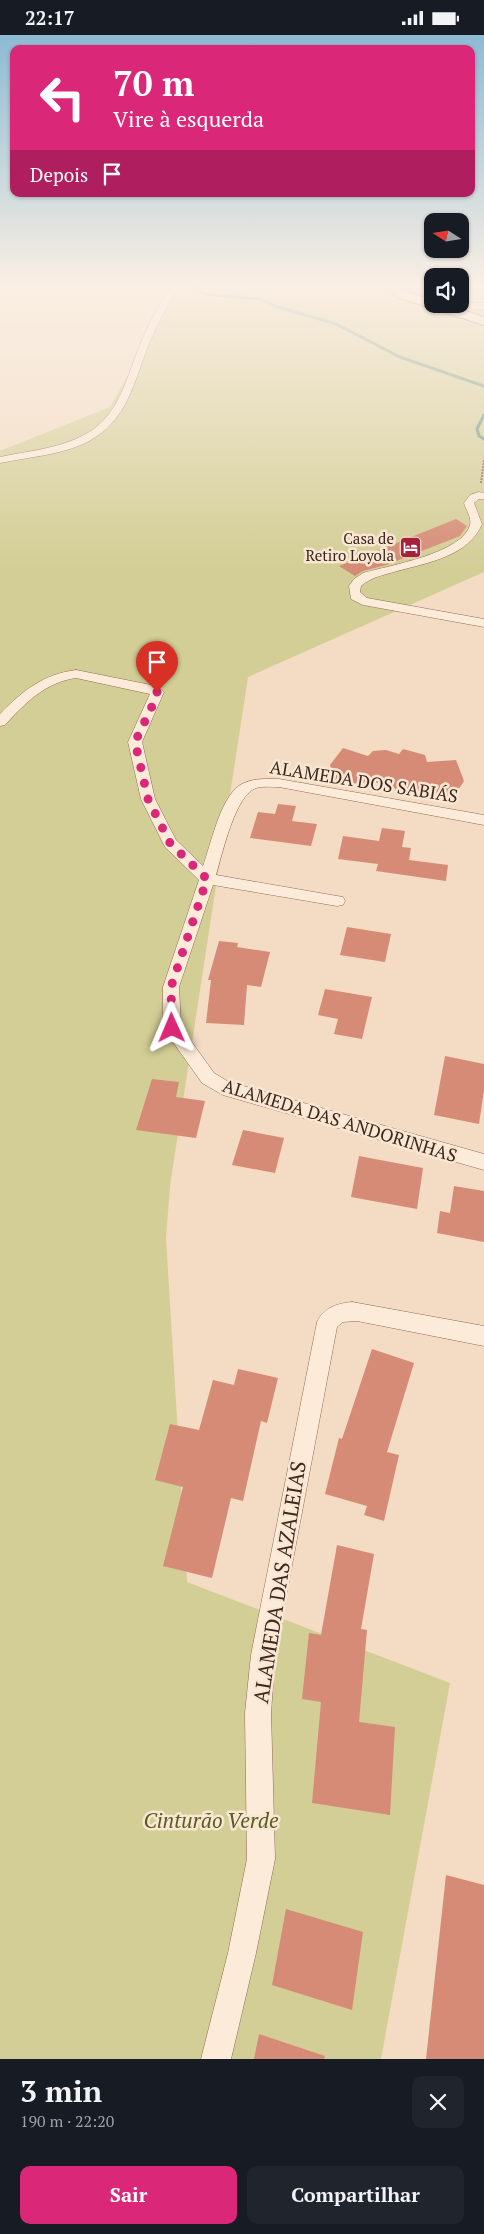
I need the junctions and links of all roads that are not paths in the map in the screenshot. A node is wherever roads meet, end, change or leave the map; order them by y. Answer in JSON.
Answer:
{"nodes":[{"id":1,"x":133,"y":378,"type":"edge"},
{"id":2,"x":0,"y":460,"type":"edge"},
{"id":3,"x":481,"y":496,"type":"edge"},
{"id":4,"x":484,"y":623,"type":"edge"},
{"id":5,"x":0,"y":722,"type":"edge"},
{"id":6,"x":240,"y":790,"type":"joint"},
{"id":7,"x":484,"y":820,"type":"edge"},
{"id":8,"x":207,"y":879,"type":"junction"},
{"id":9,"x":337,"y":901,"type":"dead end"},
{"id":10,"x":484,"y":1162,"type":"edge"},
{"id":11,"x":484,"y":1335,"type":"edge"},
{"id":12,"x":216,"y":2059,"type":"edge"}],
"edges":[{"from":1,"to":2,"type":"street"},
{"from":3,"to":4,"type":"street"},
{"from":5,"to":8,"type":"street"},
{"from":6,"to":7,"type":"street","name":"ALAMEDA DOS SABIÁS"},
{"from":6,"to":8,"type":"street","name":"ALAMEDA DAS ANDORINHAS"},
{"from":8,"to":9,"type":"street"},
{"from":8,"to":10,"type":"street","name":"ALAMEDA DAS ANDORINHAS"},
{"from":11,"to":12,"type":"street","name":"ALAMEDA DAS AZALEIAS"}]}
